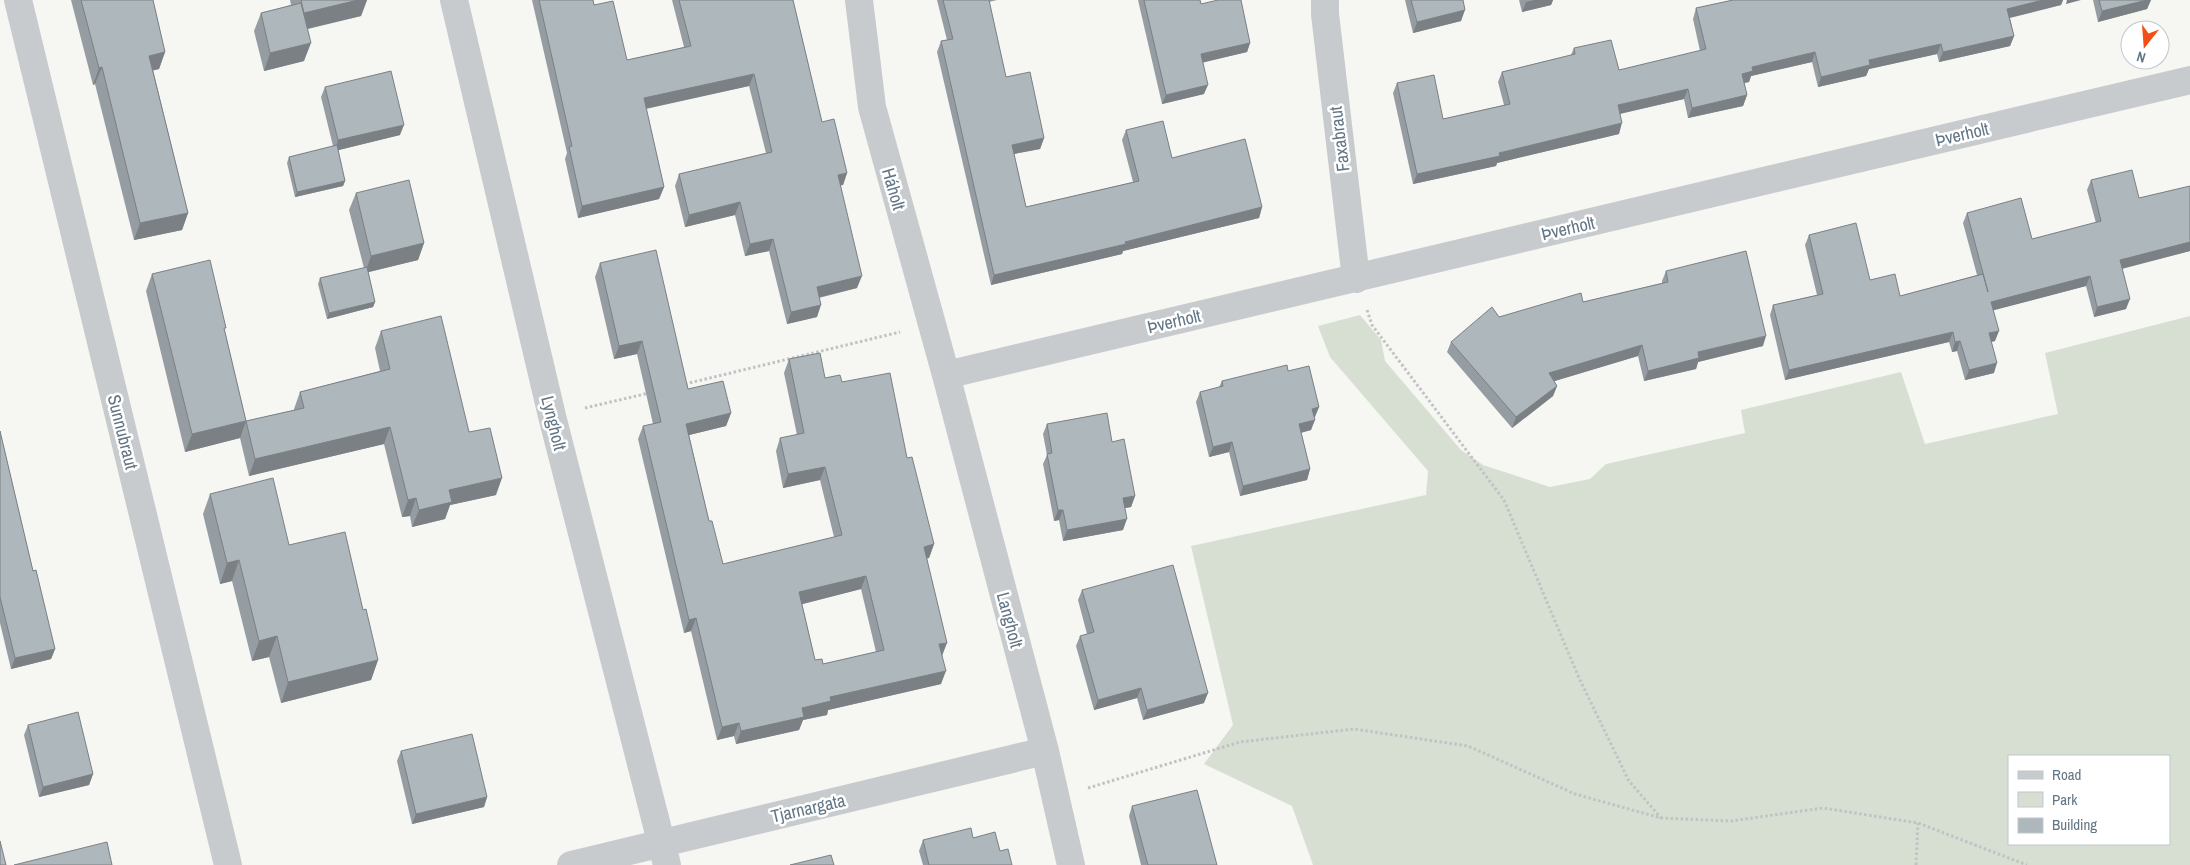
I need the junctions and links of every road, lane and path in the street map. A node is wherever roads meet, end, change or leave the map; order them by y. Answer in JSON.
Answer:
{"nodes":[{"id":1,"x":18,"y":0,"type":"edge"},
{"id":2,"x":454,"y":0,"type":"edge"},
{"id":3,"x":859,"y":0,"type":"edge"},
{"id":4,"x":1325,"y":0,"type":"edge"},
{"id":5,"x":2190,"y":80,"type":"edge"},
{"id":6,"x":1356,"y":279,"type":"junction"},
{"id":7,"x":932,"y":324,"type":"junction"},
{"id":8,"x":946,"y":375,"type":"junction"},
{"id":9,"x":675,"y":386,"type":"edge"},
{"id":10,"x":656,"y":391,"type":"edge"},
{"id":11,"x":552,"y":416,"type":"junction"},
{"id":12,"x":1045,"y":751,"type":"junction"},
{"id":13,"x":1056,"y":798,"type":"junction"},
{"id":14,"x":1661,"y":818,"type":"junction"},
{"id":15,"x":1918,"y":823,"type":"junction"},
{"id":16,"x":665,"y":854,"type":"edge"},
{"id":17,"x":228,"y":865,"type":"edge"},
{"id":18,"x":571,"y":865,"type":"edge"},
{"id":19,"x":1071,"y":865,"type":"edge"},
{"id":20,"x":1916,"y":865,"type":"edge"},
{"id":21,"x":2027,"y":865,"type":"edge"}],
"edges":[{"from":1,"to":17,"type":"street","name":"Sunnubraut"},
{"from":2,"to":11,"type":"street","name":"Lyngholt"},
{"from":3,"to":7,"type":"street","name":"Háholt"},
{"from":4,"to":6,"type":"street","name":"Faxabraut"},
{"from":5,"to":6,"type":"street","name":"Þverholt"},
{"from":6,"to":8,"type":"street","name":"Þverholt"},
{"from":6,"to":14,"type":"path"},
{"from":7,"to":8,"type":"street","name":"Háholt"},
{"from":7,"to":9,"type":"path"},
{"from":8,"to":12,"type":"street","name":"Langholt"},
{"from":10,"to":11,"type":"path"},
{"from":11,"to":16,"type":"street","name":"Lyngholt"},
{"from":12,"to":13,"type":"street","name":"Langholt"},
{"from":12,"to":16,"type":"street","name":"Tjarnargata"},
{"from":13,"to":14,"type":"path"},
{"from":13,"to":19,"type":"street","name":"Langholt"},
{"from":14,"to":15,"type":"path"},
{"from":15,"to":20,"type":"path"},
{"from":15,"to":21,"type":"path"},
{"from":16,"to":18,"type":"street","name":"Tjarnargata"}]}
